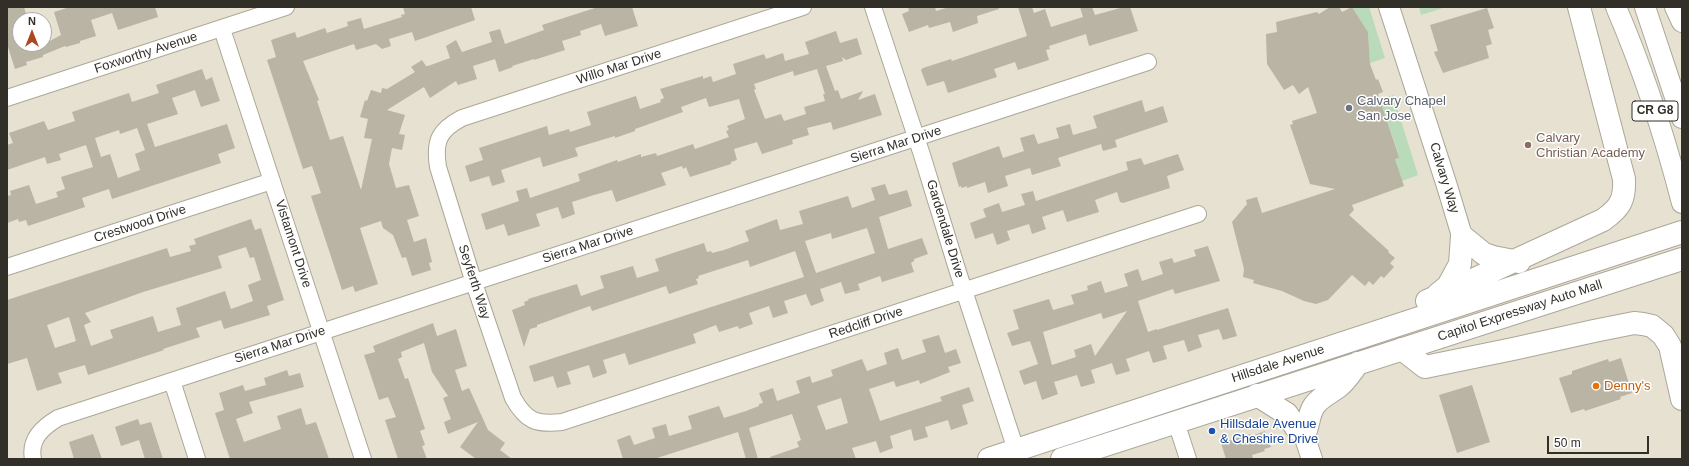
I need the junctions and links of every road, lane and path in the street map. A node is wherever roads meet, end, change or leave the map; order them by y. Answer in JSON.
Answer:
{"nodes":[{"id":1,"x":286,"y":7,"type":"edge"},
{"id":2,"x":803,"y":7,"type":"edge"},
{"id":3,"x":873,"y":7,"type":"edge"},
{"id":4,"x":1389,"y":7,"type":"edge"},
{"id":5,"x":1579,"y":7,"type":"edge"},
{"id":6,"x":1616,"y":7,"type":"edge"},
{"id":7,"x":1645,"y":7,"type":"edge"},
{"id":8,"x":1675,"y":7,"type":"edge"},
{"id":9,"x":1682,"y":22,"type":"edge"},
{"id":10,"x":222,"y":29,"type":"junction"},
{"id":11,"x":1148,"y":62,"type":"dead end"},
{"id":12,"x":8,"y":94,"type":"edge"},
{"id":13,"x":1682,"y":118,"type":"edge"},
{"id":14,"x":440,"y":137,"type":"joint"},
{"id":15,"x":917,"y":138,"type":"junction"},
{"id":16,"x":272,"y":181,"type":"junction"},
{"id":17,"x":1682,"y":203,"type":"edge"},
{"id":18,"x":1198,"y":214,"type":"dead end"},
{"id":19,"x":1682,"y":232,"type":"edge"},
{"id":20,"x":1462,"y":236,"type":"junction"},
{"id":21,"x":1682,"y":259,"type":"edge"},
{"id":22,"x":1512,"y":261,"type":"junction"},
{"id":23,"x":7,"y":267,"type":"edge"},
{"id":24,"x":1567,"y":270,"type":"junction"},
{"id":25,"x":474,"y":283,"type":"junction"},
{"id":26,"x":964,"y":291,"type":"junction"},
{"id":27,"x":1433,"y":298,"type":"junction"},
{"id":28,"x":1398,"y":324,"type":"junction"},
{"id":29,"x":321,"y":332,"type":"junction"},
{"id":30,"x":1402,"y":349,"type":"junction"},
{"id":31,"x":1358,"y":363,"type":"junction"},
{"id":32,"x":172,"y":381,"type":"junction"},
{"id":33,"x":1257,"y":396,"type":"junction"},
{"id":34,"x":1682,"y":399,"type":"edge"},
{"id":35,"x":532,"y":420,"type":"joint"},
{"id":36,"x":1176,"y":422,"type":"junction"},
{"id":37,"x":1304,"y":435,"type":"junction"},
{"id":38,"x":1019,"y":456,"type":"edge"},
{"id":39,"x":33,"y":459,"type":"edge"},
{"id":40,"x":197,"y":459,"type":"edge"},
{"id":41,"x":363,"y":459,"type":"edge"},
{"id":42,"x":989,"y":459,"type":"edge"},
{"id":43,"x":1062,"y":459,"type":"edge"},
{"id":44,"x":1188,"y":459,"type":"edge"},
{"id":45,"x":1312,"y":459,"type":"edge"}],
"edges":[{"from":1,"to":10,"type":"street","name":"Foxworthy Avenue"},
{"from":2,"to":14,"type":"street","name":"Willo Mar Drive"},
{"from":3,"to":15,"type":"street","name":"Gardendale Drive"},
{"from":4,"to":20,"type":"main road","name":"Calvary Way"},
{"from":5,"to":22,"type":"highway"},
{"from":6,"to":17,"type":"main road","number":"CR G8"},
{"from":7,"to":13,"type":"main road","number":"CR G8"},
{"from":8,"to":9,"type":"main road"},
{"from":10,"to":12,"type":"street","name":"Foxworthy Avenue"},
{"from":10,"to":16,"type":"street","name":"Vistamont Drive"},
{"from":11,"to":15,"type":"street","name":"Sierra Mar Drive"},
{"from":14,"to":25,"type":"street","name":"Seyferth Way"},
{"from":15,"to":25,"type":"street","name":"Sierra Mar Drive"},
{"from":15,"to":26,"type":"street","name":"Gardendale Drive"},
{"from":16,"to":23,"type":"street","name":"Crestwood Drive"},
{"from":16,"to":29,"type":"street","name":"Vistamont Drive"},
{"from":18,"to":26,"type":"street","name":"Redcliff Drive"},
{"from":19,"to":24,"type":"highway","name":"Capitol Expressway Auto Mall"},
{"from":20,"to":22,"type":"highway"},
{"from":20,"to":27,"type":"highway"},
{"from":21,"to":30,"type":"highway","name":"Capitol Expressway Auto Mall"},
{"from":22,"to":24,"type":"highway"},
{"from":22,"to":27,"type":"highway"},
{"from":24,"to":28,"type":"highway","name":"Hillsdale Avenue"},
{"from":25,"to":29,"type":"street","name":"Sierra Mar Drive"},
{"from":25,"to":35,"type":"street","name":"Seyferth Way"},
{"from":26,"to":35,"type":"street","name":"Redcliff Drive"},
{"from":26,"to":38,"type":"street","name":"Gardendale Drive"},
{"from":27,"to":28,"type":"highway"},
{"from":28,"to":38,"type":"highway","name":"Hillsdale Avenue"},
{"from":29,"to":32,"type":"street","name":"Sierra Mar Drive"},
{"from":29,"to":41,"type":"street","name":"Vistamont Drive"},
{"from":30,"to":31,"type":"highway","name":"Capitol Expressway Auto Mall"},
{"from":30,"to":34,"type":"highway"},
{"from":31,"to":33,"type":"highway","name":"Hillsdale Avenue"},
{"from":31,"to":37,"type":"highway"},
{"from":32,"to":39,"type":"street","name":"Sierra Mar Drive"},
{"from":32,"to":40,"type":"street"},
{"from":33,"to":36,"type":"highway","name":"Hillsdale Avenue"},
{"from":33,"to":37,"type":"highway"},
{"from":36,"to":43,"type":"highway","name":"Hillsdale Avenue"},
{"from":36,"to":44,"type":"street"},
{"from":37,"to":45,"type":"main road"},
{"from":38,"to":42,"type":"highway","name":"Hillsdale Avenue"}]}
